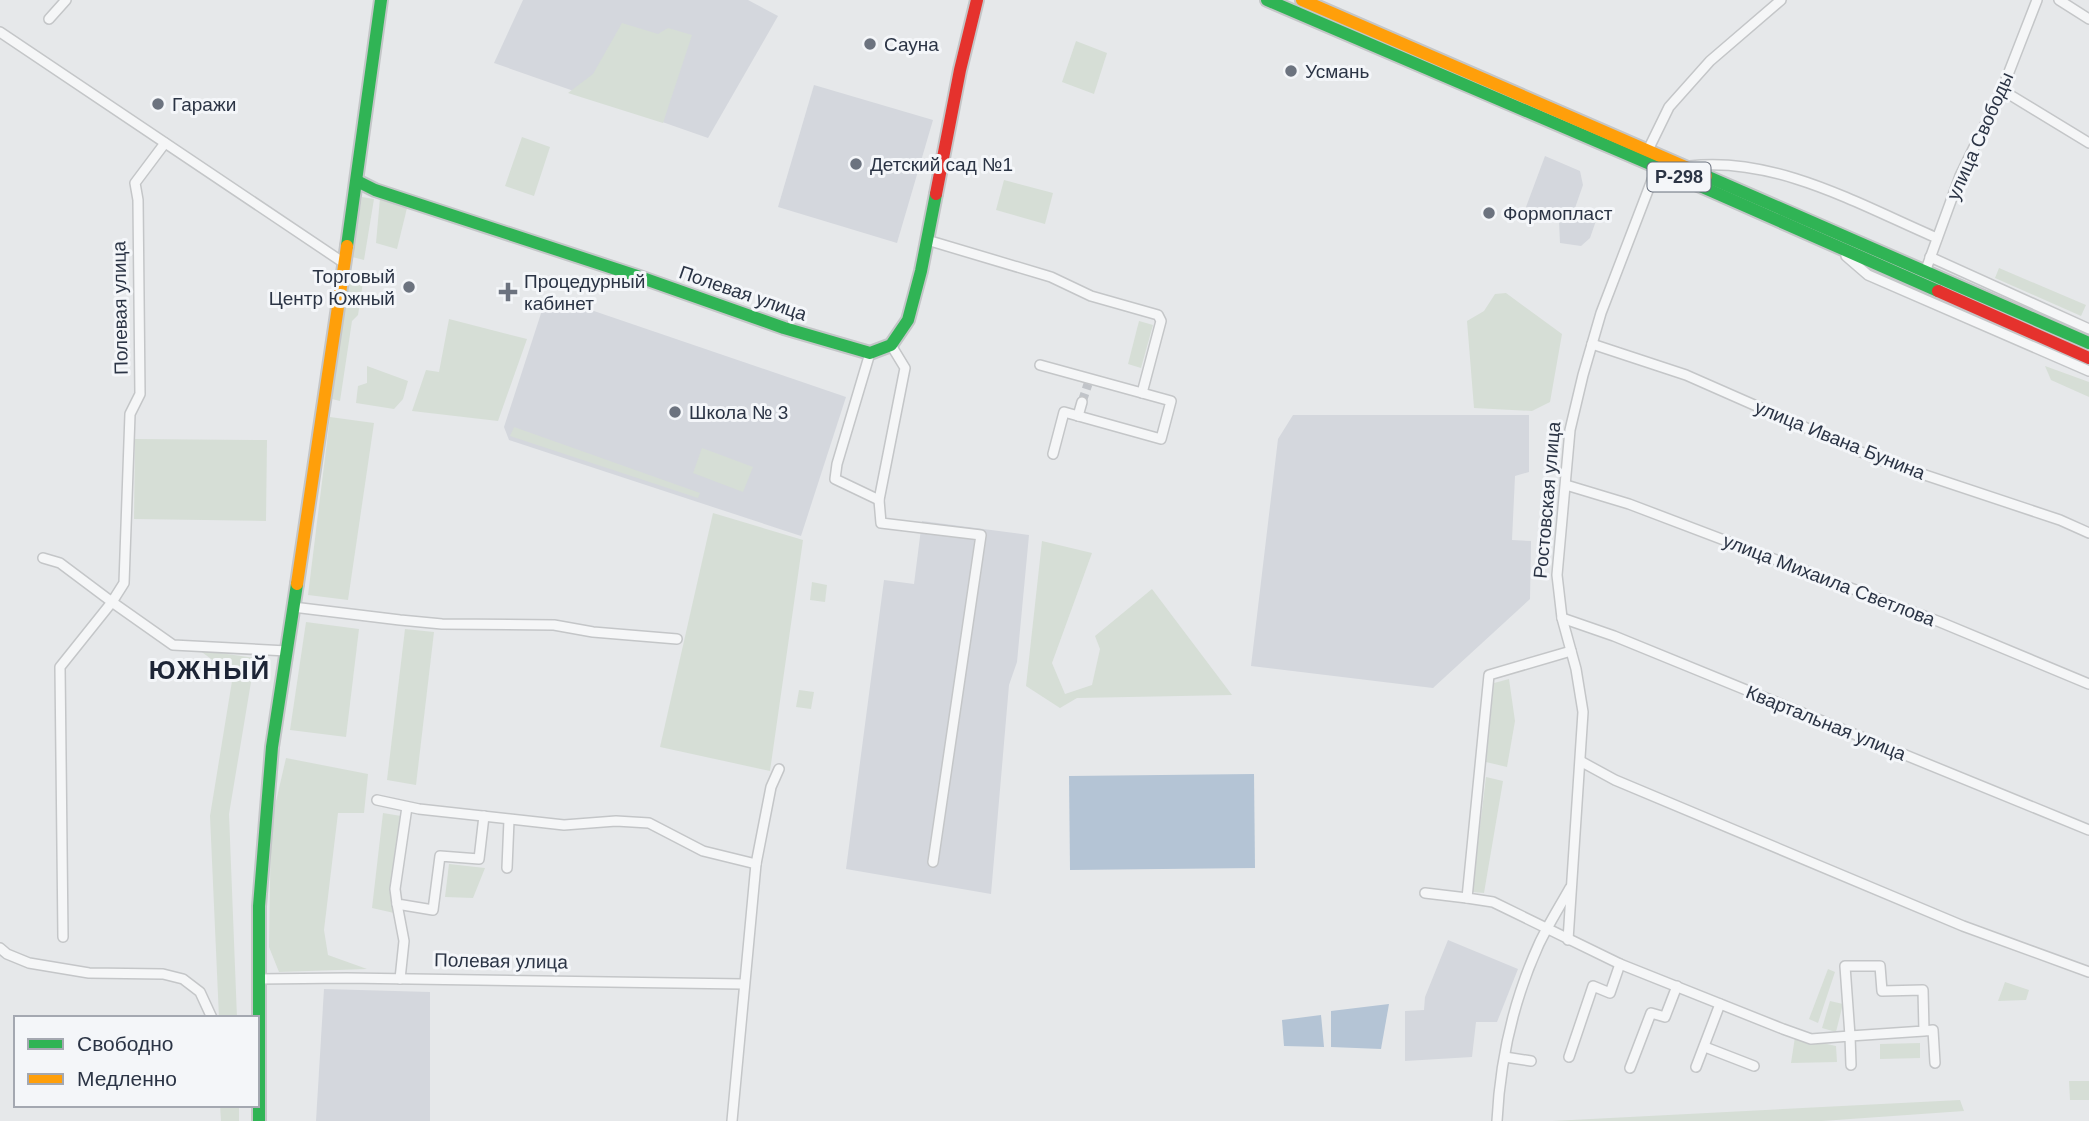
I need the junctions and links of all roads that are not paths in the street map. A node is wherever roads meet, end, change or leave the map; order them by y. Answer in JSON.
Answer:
{"nodes":[{"id":1,"x":66,"y":0,"type":"edge"},
{"id":2,"x":381,"y":0,"type":"edge"},
{"id":3,"x":977,"y":0,"type":"edge"},
{"id":4,"x":1267,"y":0,"type":"edge"},
{"id":5,"x":1302,"y":0,"type":"edge"},
{"id":6,"x":1781,"y":0,"type":"edge"},
{"id":7,"x":2037,"y":0,"type":"edge"},
{"id":8,"x":2059,"y":0,"type":"edge"},
{"id":9,"x":49,"y":19,"type":"dead end"},
{"id":10,"x":2089,"y":19,"type":"edge"},
{"id":11,"x":0,"y":32,"type":"edge"},
{"id":12,"x":2002,"y":90,"type":"junction"},
{"id":13,"x":165,"y":142,"type":"junction"},
{"id":14,"x":2089,"y":143,"type":"edge"},
{"id":15,"x":1648,"y":150,"type":"junction"},
{"id":16,"x":1685,"y":166,"type":"junction"},
{"id":17,"x":1657,"y":167,"type":"junction"},
{"id":18,"x":357,"y":181,"type":"junction"},
{"id":19,"x":1937,"y":238,"type":"junction"},
{"id":20,"x":927,"y":240,"type":"junction"},
{"id":21,"x":1837,"y":247,"type":"junction"},
{"id":22,"x":1930,"y":257,"type":"junction"},
{"id":23,"x":344,"y":263,"type":"junction"},
{"id":24,"x":1925,"y":272,"type":"junction"},
{"id":25,"x":2089,"y":329,"type":"edge"},
{"id":26,"x":2089,"y":343,"type":"edge"},
{"id":27,"x":1592,"y":344,"type":"junction"},
{"id":28,"x":891,"y":345,"type":"junction"},
{"id":29,"x":870,"y":353,"type":"junction"},
{"id":30,"x":2089,"y":358,"type":"edge"},
{"id":31,"x":1040,"y":365,"type":"dead end"},
{"id":32,"x":2089,"y":371,"type":"edge"},
{"id":33,"x":1142,"y":393,"type":"junction"},
{"id":34,"x":1082,"y":402,"type":"tunnel mouth"},
{"id":35,"x":1078,"y":416,"type":"junction"},
{"id":36,"x":1053,"y":454,"type":"dead end"},
{"id":37,"x":1566,"y":485,"type":"junction"},
{"id":38,"x":879,"y":500,"type":"junction"},
{"id":39,"x":2089,"y":533,"type":"edge"},
{"id":40,"x":43,"y":558,"type":"dead end"},
{"id":41,"x":112,"y":602,"type":"junction"},
{"id":42,"x":293,"y":607,"type":"junction"},
{"id":43,"x":1562,"y":618,"type":"junction"},
{"id":44,"x":677,"y":639,"type":"dead end"},
{"id":45,"x":286,"y":651,"type":"junction"},
{"id":46,"x":1571,"y":651,"type":"junction"},
{"id":47,"x":2089,"y":684,"type":"edge"},
{"id":48,"x":1582,"y":762,"type":"junction"},
{"id":49,"x":779,"y":769,"type":"dead end"},
{"id":50,"x":377,"y":800,"type":"dead end"},
{"id":51,"x":407,"y":807,"type":"junction"},
{"id":52,"x":484,"y":816,"type":"junction"},
{"id":53,"x":509,"y":820,"type":"junction"},
{"id":54,"x":2089,"y":830,"type":"edge"},
{"id":55,"x":933,"y":862,"type":"dead end"},
{"id":56,"x":756,"y":864,"type":"junction"},
{"id":57,"x":507,"y":868,"type":"dead end"},
{"id":58,"x":1573,"y":883,"type":"junction"},
{"id":59,"x":1425,"y":893,"type":"dead end"},
{"id":60,"x":1467,"y":898,"type":"junction"},
{"id":61,"x":397,"y":904,"type":"junction"},
{"id":62,"x":1548,"y":927,"type":"junction"},
{"id":63,"x":63,"y":937,"type":"dead end"},
{"id":64,"x":1569,"y":940,"type":"junction"},
{"id":65,"x":0,"y":948,"type":"edge"},
{"id":66,"x":1620,"y":964,"type":"junction"},
{"id":67,"x":2089,"y":971,"type":"edge"},
{"id":68,"x":258,"y":979,"type":"junction"},
{"id":69,"x":400,"y":979,"type":"junction"},
{"id":70,"x":743,"y":984,"type":"junction"},
{"id":71,"x":1677,"y":986,"type":"junction"},
{"id":72,"x":1720,"y":1004,"type":"junction"},
{"id":73,"x":211,"y":1016,"type":"edge"},
{"id":74,"x":258,"y":1016,"type":"edge"},
{"id":75,"x":1923,"y":1031,"type":"junction"},
{"id":76,"x":1850,"y":1036,"type":"junction"},
{"id":77,"x":1704,"y":1048,"type":"junction"},
{"id":78,"x":1505,"y":1057,"type":"junction"},
{"id":79,"x":1569,"y":1057,"type":"dead end"},
{"id":80,"x":1531,"y":1061,"type":"dead end"},
{"id":81,"x":1935,"y":1063,"type":"dead end"},
{"id":82,"x":1851,"y":1065,"type":"dead end"},
{"id":83,"x":1754,"y":1066,"type":"dead end"},
{"id":84,"x":1696,"y":1067,"type":"dead end"},
{"id":85,"x":1630,"y":1068,"type":"dead end"},
{"id":86,"x":732,"y":1121,"type":"edge"},
{"id":87,"x":1497,"y":1121,"type":"edge"}],
"edges":[{"from":1,"to":9,"type":"street"},
{"from":2,"to":18,"type":"main road"},
{"from":3,"to":20,"type":"main road"},
{"from":4,"to":17,"type":"main road","number":"Р-298"},
{"from":5,"to":15,"type":"main road","number":"Р-298"},
{"from":6,"to":15,"type":"street"},
{"from":7,"to":12,"type":"street","name":"улица Свободы"},
{"from":8,"to":10,"type":"street"},
{"from":11,"to":13,"type":"street"},
{"from":12,"to":14,"type":"street"},
{"from":12,"to":19,"type":"street","name":"улица Свободы"},
{"from":13,"to":23,"type":"street"},
{"from":13,"to":41,"type":"street","name":"Полевая улица"},
{"from":15,"to":16,"type":"main road","number":"Р-298"},
{"from":16,"to":19,"type":"street"},
{"from":16,"to":24,"type":"main road","number":"Р-298"},
{"from":17,"to":21,"type":"main road","number":"Р-298"},
{"from":17,"to":27,"type":"street","name":"Ростовская улица"},
{"from":18,"to":23,"type":"main road"},
{"from":18,"to":29,"type":"main road","name":"Полевая улица"},
{"from":19,"to":22,"type":"street","name":"улица Свободы"},
{"from":20,"to":28,"type":"main road"},
{"from":20,"to":33,"type":"street"},
{"from":21,"to":30,"type":"main road","number":"Р-298"},
{"from":21,"to":32,"type":"street"},
{"from":22,"to":24,"type":"street","name":"улица Свободы"},
{"from":22,"to":25,"type":"street"},
{"from":23,"to":42,"type":"main road"},
{"from":24,"to":26,"type":"main road","number":"Р-298"},
{"from":27,"to":37,"type":"street","name":"Ростовская улица"},
{"from":27,"to":39,"type":"street","name":"улица Ивана Бунина"},
{"from":28,"to":29,"type":"main road"},
{"from":28,"to":38,"type":"street"},
{"from":29,"to":38,"type":"street"},
{"from":31,"to":33,"type":"street"},
{"from":33,"to":35,"type":"street"},
{"from":34,"to":35,"type":"street"},
{"from":35,"to":36,"type":"street"},
{"from":37,"to":43,"type":"street","name":"Ростовская улица"},
{"from":37,"to":47,"type":"street","name":"улица Михаила Светлова"},
{"from":38,"to":55,"type":"street"},
{"from":40,"to":41,"type":"street"},
{"from":41,"to":45,"type":"street"},
{"from":41,"to":63,"type":"street","name":"Полевая улица"},
{"from":42,"to":44,"type":"street"},
{"from":42,"to":45,"type":"main road"},
{"from":43,"to":46,"type":"street","name":"Ростовская улица"},
{"from":43,"to":54,"type":"street","name":"Квартальная улица"},
{"from":45,"to":68,"type":"main road"},
{"from":46,"to":48,"type":"street","name":"Ростовская улица"},
{"from":46,"to":60,"type":"street"},
{"from":48,"to":58,"type":"street","name":"Ростовская улица"},
{"from":48,"to":67,"type":"street"},
{"from":49,"to":56,"type":"street"},
{"from":50,"to":51,"type":"street"},
{"from":51,"to":52,"type":"street"},
{"from":51,"to":61,"type":"street"},
{"from":52,"to":53,"type":"street"},
{"from":52,"to":61,"type":"street"},
{"from":53,"to":56,"type":"street"},
{"from":53,"to":57,"type":"street"},
{"from":56,"to":70,"type":"street"},
{"from":58,"to":62,"type":"street","name":"Ростовская улица"},
{"from":58,"to":64,"type":"street"},
{"from":59,"to":60,"type":"street"},
{"from":60,"to":62,"type":"street"},
{"from":61,"to":69,"type":"street"},
{"from":62,"to":64,"type":"street"},
{"from":62,"to":78,"type":"street","name":"Ростовская улица"},
{"from":64,"to":66,"type":"street"},
{"from":65,"to":73,"type":"street"},
{"from":66,"to":71,"type":"street"},
{"from":66,"to":79,"type":"street"},
{"from":68,"to":69,"type":"street","name":"Полевая улица"},
{"from":68,"to":74,"type":"main road"},
{"from":69,"to":70,"type":"street","name":"Полевая улица"},
{"from":70,"to":86,"type":"street"},
{"from":71,"to":72,"type":"street"},
{"from":71,"to":85,"type":"street"},
{"from":72,"to":76,"type":"street"},
{"from":72,"to":77,"type":"street"},
{"from":75,"to":76,"type":"street"},
{"from":75,"to":76,"type":"street"},
{"from":75,"to":81,"type":"street"},
{"from":76,"to":82,"type":"street"},
{"from":77,"to":83,"type":"street"},
{"from":77,"to":84,"type":"street"},
{"from":78,"to":80,"type":"street"},
{"from":78,"to":87,"type":"street","name":"Ростовская улица"}]}
